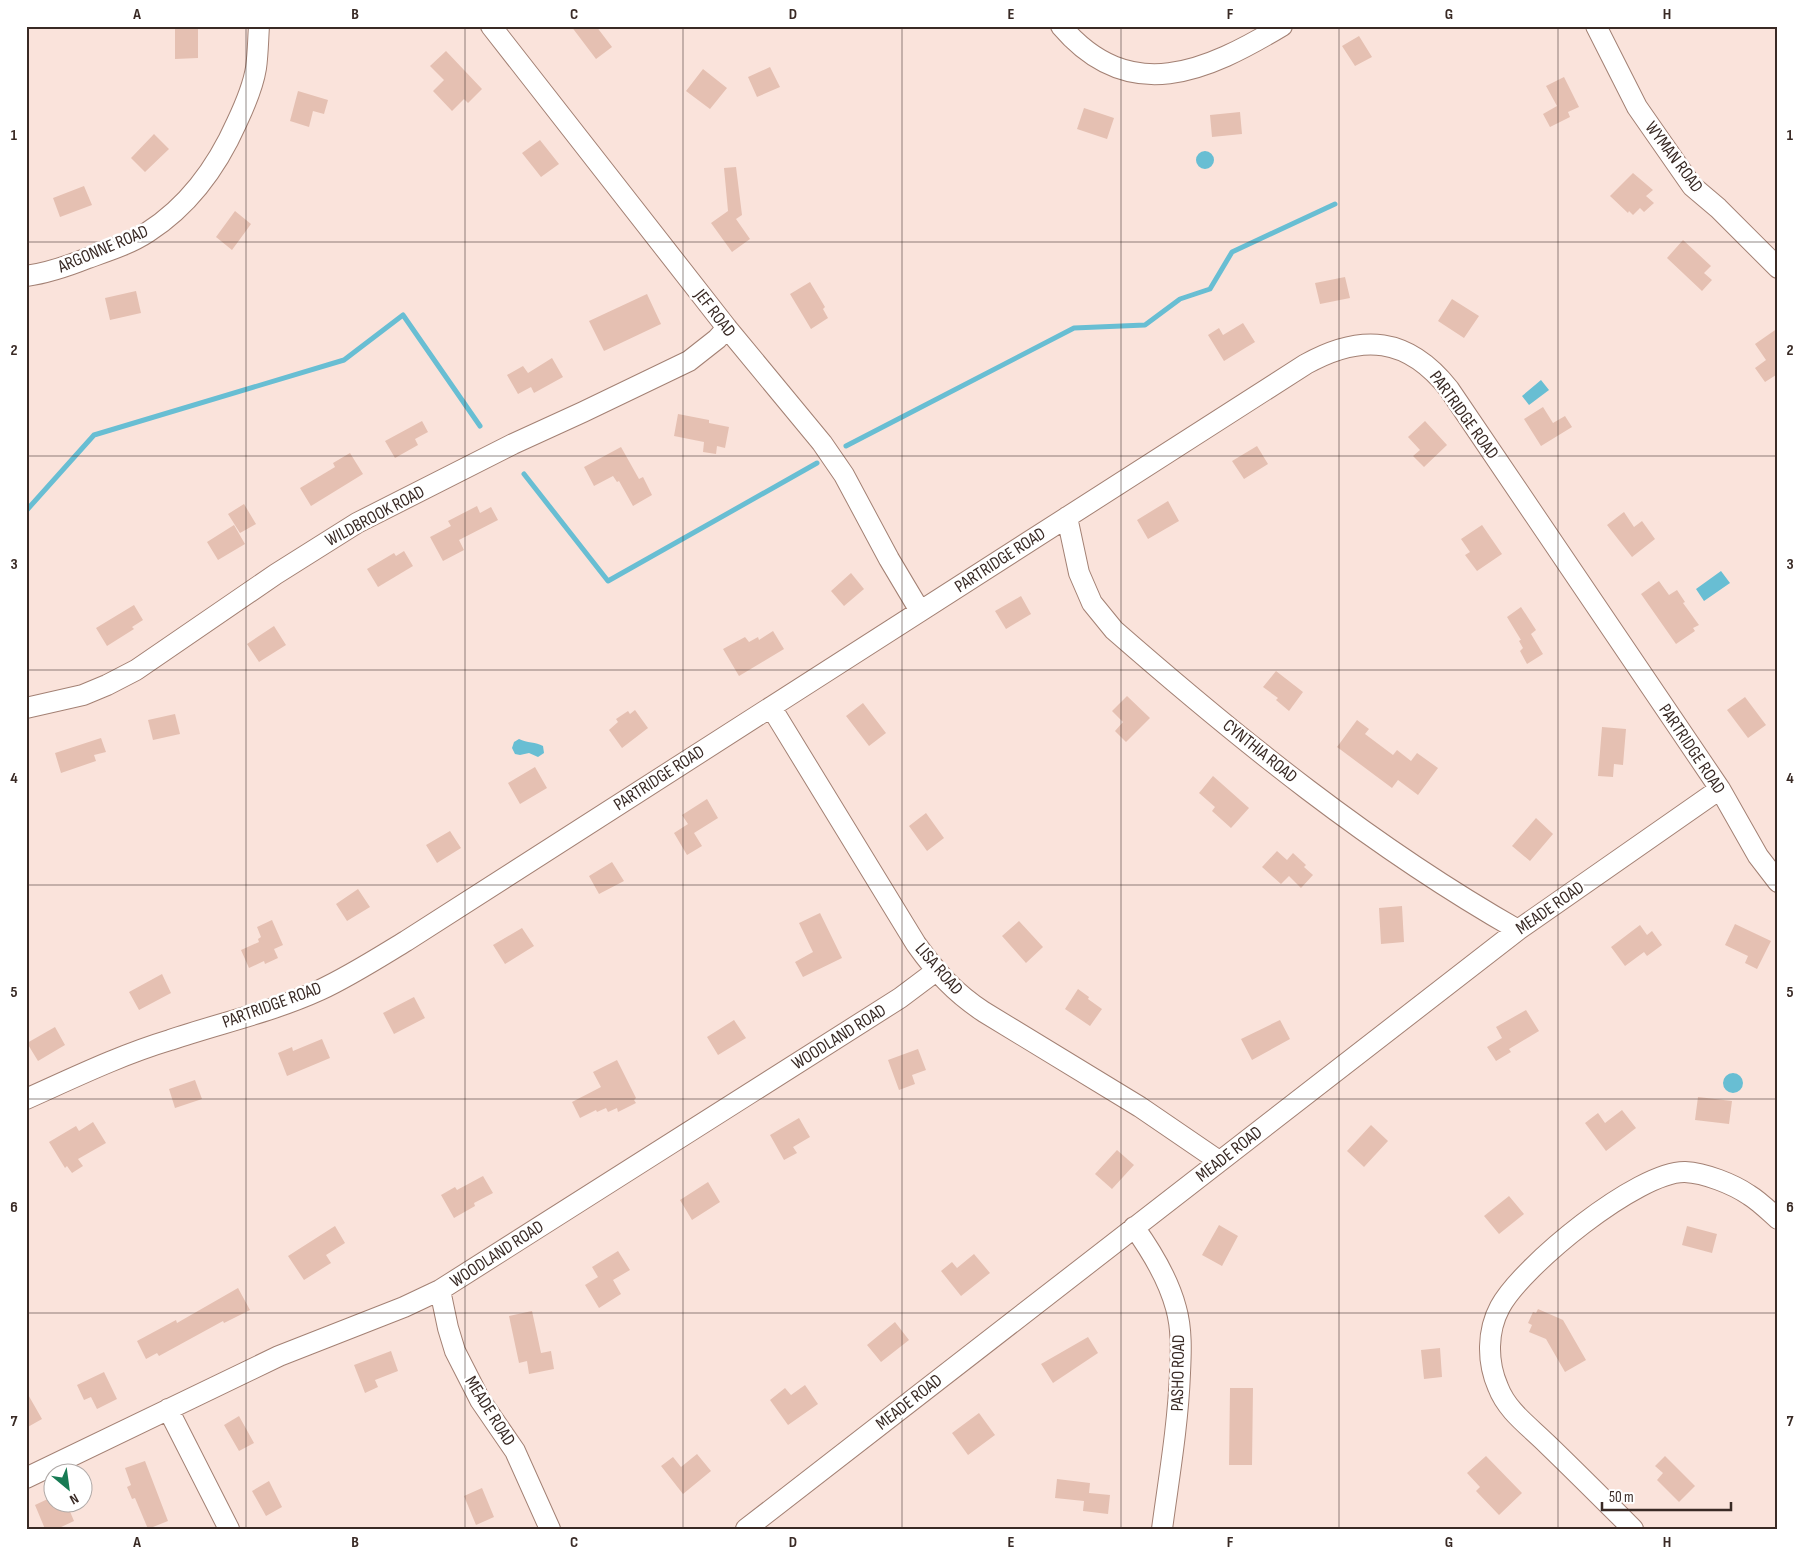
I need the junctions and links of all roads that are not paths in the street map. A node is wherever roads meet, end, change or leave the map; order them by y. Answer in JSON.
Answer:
{"nodes":[{"id":1,"x":259,"y":26,"type":"edge"},
{"id":2,"x":491,"y":26,"type":"edge"},
{"id":3,"x":1061,"y":26,"type":"edge"},
{"id":4,"x":1282,"y":26,"type":"edge"},
{"id":5,"x":1596,"y":26,"type":"edge"},
{"id":6,"x":1778,"y":268,"type":"edge"},
{"id":7,"x":26,"y":276,"type":"edge"},
{"id":8,"x":727,"y":328,"type":"junction"},
{"id":9,"x":1067,"y":517,"type":"junction"},
{"id":10,"x":920,"y":611,"type":"junction"},
{"id":11,"x":771,"y":707,"type":"junction"},
{"id":12,"x":26,"y":708,"type":"edge"},
{"id":13,"x":1720,"y":789,"type":"junction"},
{"id":14,"x":1778,"y":882,"type":"edge"},
{"id":15,"x":1518,"y":930,"type":"junction"},
{"id":16,"x":936,"y":971,"type":"junction"},
{"id":17,"x":26,"y":1099,"type":"edge"},
{"id":18,"x":1219,"y":1161,"type":"junction"},
{"id":19,"x":1778,"y":1219,"type":"edge"},
{"id":20,"x":1134,"y":1227,"type":"junction"},
{"id":21,"x":440,"y":1290,"type":"junction"},
{"id":22,"x":168,"y":1409,"type":"junction"},
{"id":23,"x":26,"y":1478,"type":"edge"},
{"id":24,"x":229,"y":1529,"type":"edge"},
{"id":25,"x":550,"y":1529,"type":"edge"},
{"id":26,"x":746,"y":1529,"type":"edge"},
{"id":27,"x":1162,"y":1529,"type":"edge"},
{"id":28,"x":1633,"y":1529,"type":"edge"}],
"edges":[{"from":1,"to":7,"type":"street","name":"ARGONNE ROAD"},
{"from":2,"to":8,"type":"street","name":"JEF ROAD"},
{"from":3,"to":4,"type":"street"},
{"from":5,"to":6,"type":"street","name":"WYMAN ROAD"},
{"from":8,"to":10,"type":"street","name":"JEF ROAD"},
{"from":8,"to":12,"type":"street","name":"WILDBROOK ROAD"},
{"from":9,"to":10,"type":"street","name":"PARTRIDGE ROAD"},
{"from":9,"to":13,"type":"street","name":"PARTRIDGE ROAD"},
{"from":9,"to":15,"type":"street","name":"CYNTHIA ROAD"},
{"from":10,"to":11,"type":"street","name":"PARTRIDGE ROAD"},
{"from":11,"to":16,"type":"street","name":"LISA ROAD"},
{"from":11,"to":17,"type":"street","name":"PARTRIDGE ROAD"},
{"from":13,"to":14,"type":"street","name":"PARTRIDGE ROAD"},
{"from":13,"to":15,"type":"street","name":"MEADE ROAD"},
{"from":15,"to":18,"type":"street","name":"MEADE ROAD"},
{"from":16,"to":18,"type":"street","name":"LISA ROAD"},
{"from":16,"to":21,"type":"street","name":"WOODLAND ROAD"},
{"from":18,"to":20,"type":"street","name":"MEADE ROAD"},
{"from":19,"to":28,"type":"street"},
{"from":20,"to":26,"type":"street","name":"MEADE ROAD"},
{"from":20,"to":27,"type":"street","name":"PASHO ROAD"},
{"from":21,"to":22,"type":"street","name":"WOODLAND ROAD"},
{"from":21,"to":25,"type":"street","name":"MEADE ROAD"},
{"from":22,"to":23,"type":"street","name":"WOODLAND ROAD"},
{"from":22,"to":24,"type":"street"}]}
